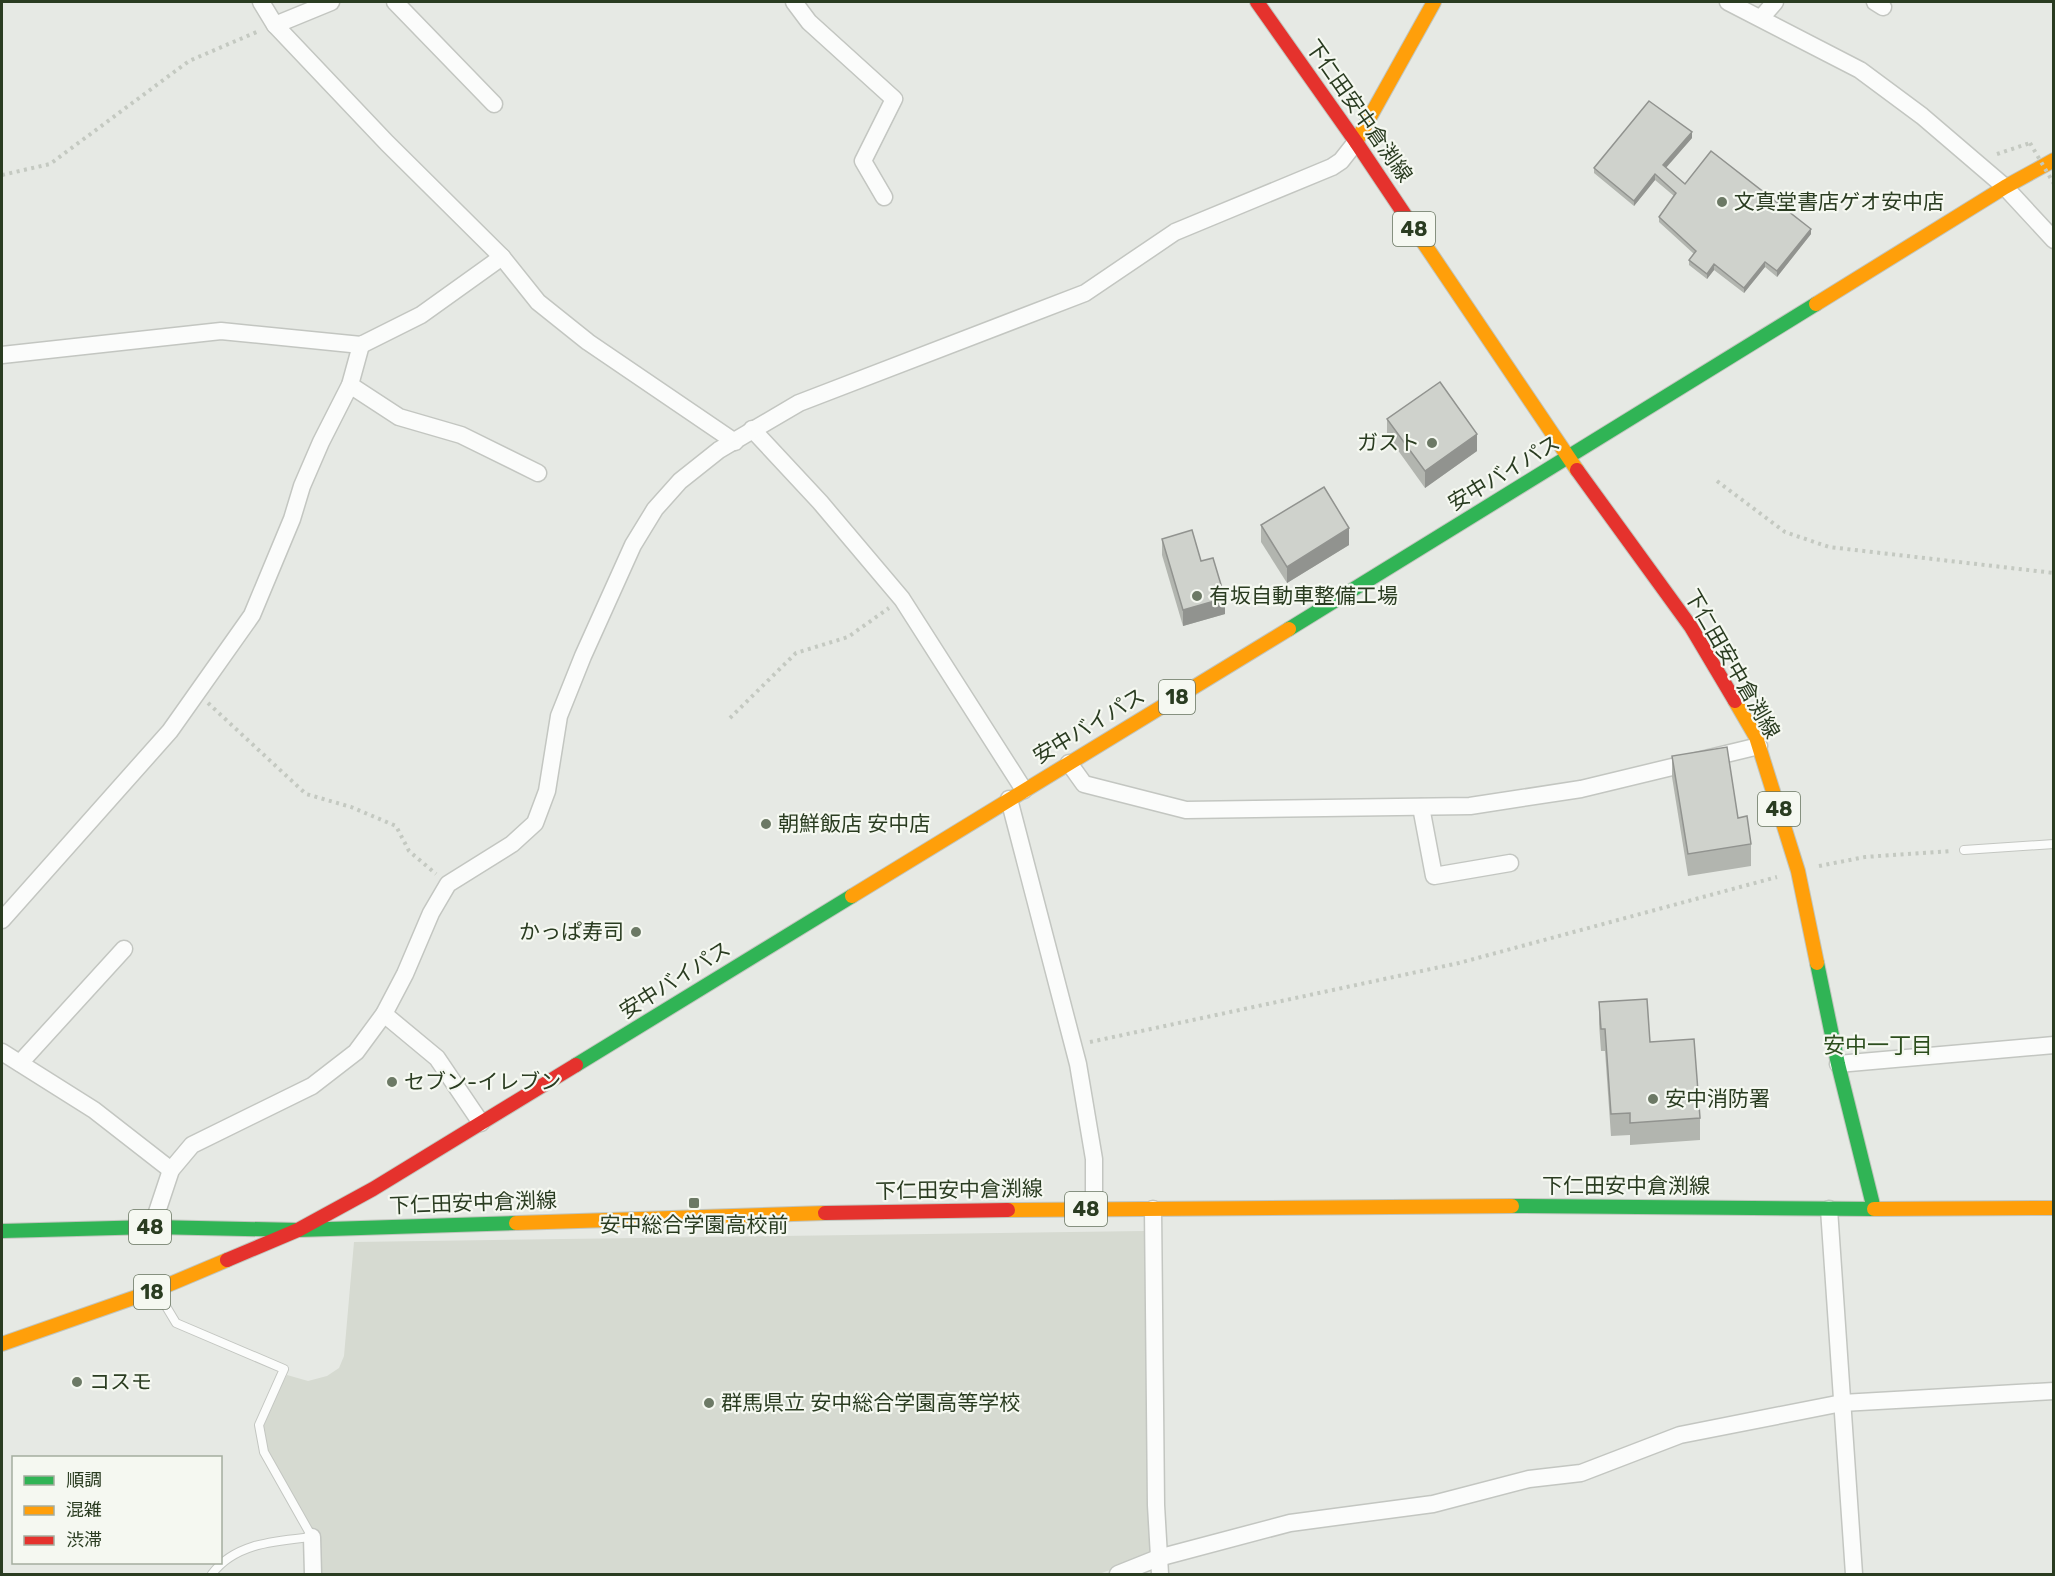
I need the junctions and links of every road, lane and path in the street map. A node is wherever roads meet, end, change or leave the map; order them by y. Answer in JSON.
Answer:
{"nodes":[{"id":1,"x":261,"y":2,"type":"edge"},
{"id":2,"x":332,"y":2,"type":"edge"},
{"id":3,"x":395,"y":2,"type":"edge"},
{"id":4,"x":794,"y":2,"type":"edge"},
{"id":5,"x":1257,"y":2,"type":"edge"},
{"id":6,"x":1434,"y":2,"type":"edge"},
{"id":7,"x":1728,"y":2,"type":"edge"},
{"id":8,"x":1775,"y":2,"type":"edge"},
{"id":9,"x":1761,"y":18,"type":"junction"},
{"id":10,"x":274,"y":25,"type":"junction"},
{"id":11,"x":494,"y":104,"type":"dead end"},
{"id":12,"x":1356,"y":142,"type":"junction"},
{"id":13,"x":1997,"y":154,"type":"dead end"},
{"id":14,"x":2054,"y":160,"type":"edge"},
{"id":15,"x":2,"y":175,"type":"edge"},
{"id":16,"x":2054,"y":184,"type":"edge"},
{"id":17,"x":2005,"y":187,"type":"junction"},
{"id":18,"x":884,"y":197,"type":"dead end"},
{"id":19,"x":2054,"y":240,"type":"edge"},
{"id":20,"x":502,"y":257,"type":"junction"},
{"id":21,"x":361,"y":345,"type":"junction"},
{"id":22,"x":2,"y":355,"type":"edge"},
{"id":23,"x":350,"y":385,"type":"junction"},
{"id":24,"x":752,"y":429,"type":"junction"},
{"id":25,"x":735,"y":442,"type":"junction"},
{"id":26,"x":1569,"y":458,"type":"junction"},
{"id":27,"x":538,"y":473,"type":"dead end"},
{"id":28,"x":1717,"y":482,"type":"dead end"},
{"id":29,"x":2054,"y":573,"type":"edge"},
{"id":30,"x":902,"y":599,"type":"junction"},
{"id":31,"x":196,"y":692,"type":"junction"},
{"id":32,"x":730,"y":718,"type":"dead end"},
{"id":33,"x":1759,"y":746,"type":"junction"},
{"id":34,"x":1070,"y":763,"type":"junction"},
{"id":35,"x":1024,"y":790,"type":"junction"},
{"id":36,"x":1009,"y":799,"type":"junction"},
{"id":37,"x":1421,"y":807,"type":"junction"},
{"id":38,"x":2054,"y":844,"type":"edge"},
{"id":39,"x":1964,"y":850,"type":"joint"},
{"id":40,"x":1510,"y":863,"type":"dead end"},
{"id":41,"x":1798,"y":871,"type":"junction"},
{"id":42,"x":448,"y":884,"type":"junction"},
{"id":43,"x":2,"y":920,"type":"edge"},
{"id":44,"x":124,"y":949,"type":"dead end"},
{"id":45,"x":384,"y":1014,"type":"junction"},
{"id":46,"x":1073,"y":1045,"type":"junction"},
{"id":47,"x":2054,"y":1045,"type":"edge"},
{"id":48,"x":3,"y":1055,"type":"edge"},
{"id":49,"x":20,"y":1063,"type":"junction"},
{"id":50,"x":1838,"y":1064,"type":"junction"},
{"id":51,"x":481,"y":1124,"type":"junction"},
{"id":52,"x":171,"y":1170,"type":"junction"},
{"id":53,"x":1095,"y":1208,"type":"junction"},
{"id":54,"x":2054,"y":1208,"type":"edge"},
{"id":55,"x":1153,"y":1209,"type":"junction"},
{"id":56,"x":1829,"y":1209,"type":"junction"},
{"id":57,"x":1874,"y":1209,"type":"junction"},
{"id":58,"x":152,"y":1227,"type":"junction"},
{"id":59,"x":298,"y":1230,"type":"junction"},
{"id":60,"x":2,"y":1231,"type":"edge"},
{"id":61,"x":156,"y":1290,"type":"junction"},
{"id":62,"x":2,"y":1344,"type":"edge"},
{"id":63,"x":2054,"y":1391,"type":"edge"},
{"id":64,"x":1842,"y":1403,"type":"junction"},
{"id":65,"x":312,"y":1538,"type":"junction"},
{"id":66,"x":222,"y":1562,"type":"edge"},
{"id":67,"x":1159,"y":1566,"type":"edge"},
{"id":68,"x":313,"y":1575,"type":"edge"},
{"id":69,"x":1118,"y":1575,"type":"edge"},
{"id":70,"x":1854,"y":1575,"type":"edge"}],
"edges":[{"from":1,"to":10,"type":"street"},
{"from":2,"to":10,"type":"street"},
{"from":3,"to":11,"type":"street"},
{"from":4,"to":18,"type":"street"},
{"from":5,"to":12,"type":"main road","name":"下仁田安中倉渕線","number":"48"},
{"from":6,"to":12,"type":"main road"},
{"from":7,"to":9,"type":"street"},
{"from":8,"to":9,"type":"street"},
{"from":9,"to":17,"type":"street"},
{"from":10,"to":15,"type":"path"},
{"from":10,"to":20,"type":"street"},
{"from":12,"to":24,"type":"street"},
{"from":12,"to":26,"type":"main road","name":"下仁田安中倉渕線","number":"48"},
{"from":13,"to":16,"type":"path","bridge":true},
{"from":14,"to":17,"type":"main road","name":"安中バイパス","number":"18"},
{"from":17,"to":19,"type":"street"},
{"from":17,"to":26,"type":"main road","name":"安中バイパス","number":"18"},
{"from":20,"to":21,"type":"street"},
{"from":20,"to":25,"type":"street"},
{"from":21,"to":22,"type":"street"},
{"from":21,"to":23,"type":"street"},
{"from":23,"to":27,"type":"street"},
{"from":23,"to":31,"type":"street"},
{"from":24,"to":25,"type":"street"},
{"from":24,"to":30,"type":"street"},
{"from":25,"to":42,"type":"street"},
{"from":26,"to":33,"type":"main road","name":"下仁田安中倉渕線","number":"48"},
{"from":26,"to":34,"type":"main road","name":"安中バイパス","number":"18"},
{"from":28,"to":29,"type":"path"},
{"from":30,"to":32,"type":"path"},
{"from":30,"to":35,"type":"street"},
{"from":31,"to":42,"type":"path"},
{"from":31,"to":43,"type":"street"},
{"from":33,"to":37,"type":"street"},
{"from":33,"to":41,"type":"main road","name":"下仁田安中倉渕線","number":"48"},
{"from":34,"to":35,"type":"main road","name":"安中バイパス","number":"18"},
{"from":34,"to":37,"type":"street"},
{"from":35,"to":36,"type":"main road","name":"安中バイパス","number":"18"},
{"from":36,"to":46,"type":"street"},
{"from":36,"to":51,"type":"main road","name":"安中バイパス","number":"18"},
{"from":37,"to":40,"type":"street"},
{"from":38,"to":39,"type":"lane"},
{"from":39,"to":41,"type":"path"},
{"from":41,"to":46,"type":"path"},
{"from":41,"to":50,"type":"main road","name":"下仁田安中倉渕線","number":"48"},
{"from":42,"to":45,"type":"street"},
{"from":44,"to":49,"type":"street"},
{"from":45,"to":51,"type":"street"},
{"from":45,"to":52,"type":"street"},
{"from":46,"to":53,"type":"street"},
{"from":47,"to":50,"type":"street"},
{"from":48,"to":49,"type":"street"},
{"from":49,"to":52,"type":"street"},
{"from":50,"to":57,"type":"main road","name":"下仁田安中倉渕線","number":"48"},
{"from":51,"to":59,"type":"main road","name":"安中バイパス","number":"18"},
{"from":52,"to":58,"type":"street"},
{"from":53,"to":55,"type":"main road","name":"下仁田安中倉渕線","number":"48"},
{"from":53,"to":59,"type":"main road","name":"下仁田安中倉渕線","number":"48"},
{"from":54,"to":57,"type":"main road"},
{"from":55,"to":56,"type":"main road","name":"下仁田安中倉渕線","number":"48"},
{"from":55,"to":67,"type":"street"},
{"from":56,"to":57,"type":"main road","name":"下仁田安中倉渕線","number":"48"},
{"from":56,"to":64,"type":"street"},
{"from":58,"to":59,"type":"main road","name":"下仁田安中倉渕線","number":"48"},
{"from":58,"to":60,"type":"main road","name":"下仁田安中倉渕線","number":"48"},
{"from":59,"to":61,"type":"main road","number":"18"},
{"from":61,"to":62,"type":"main road","number":"18"},
{"from":61,"to":65,"type":"lane"},
{"from":63,"to":64,"type":"street"},
{"from":64,"to":67,"type":"street"},
{"from":64,"to":70,"type":"street"},
{"from":65,"to":66,"type":"lane"},
{"from":65,"to":68,"type":"street"},
{"from":67,"to":69,"type":"street"}]}
